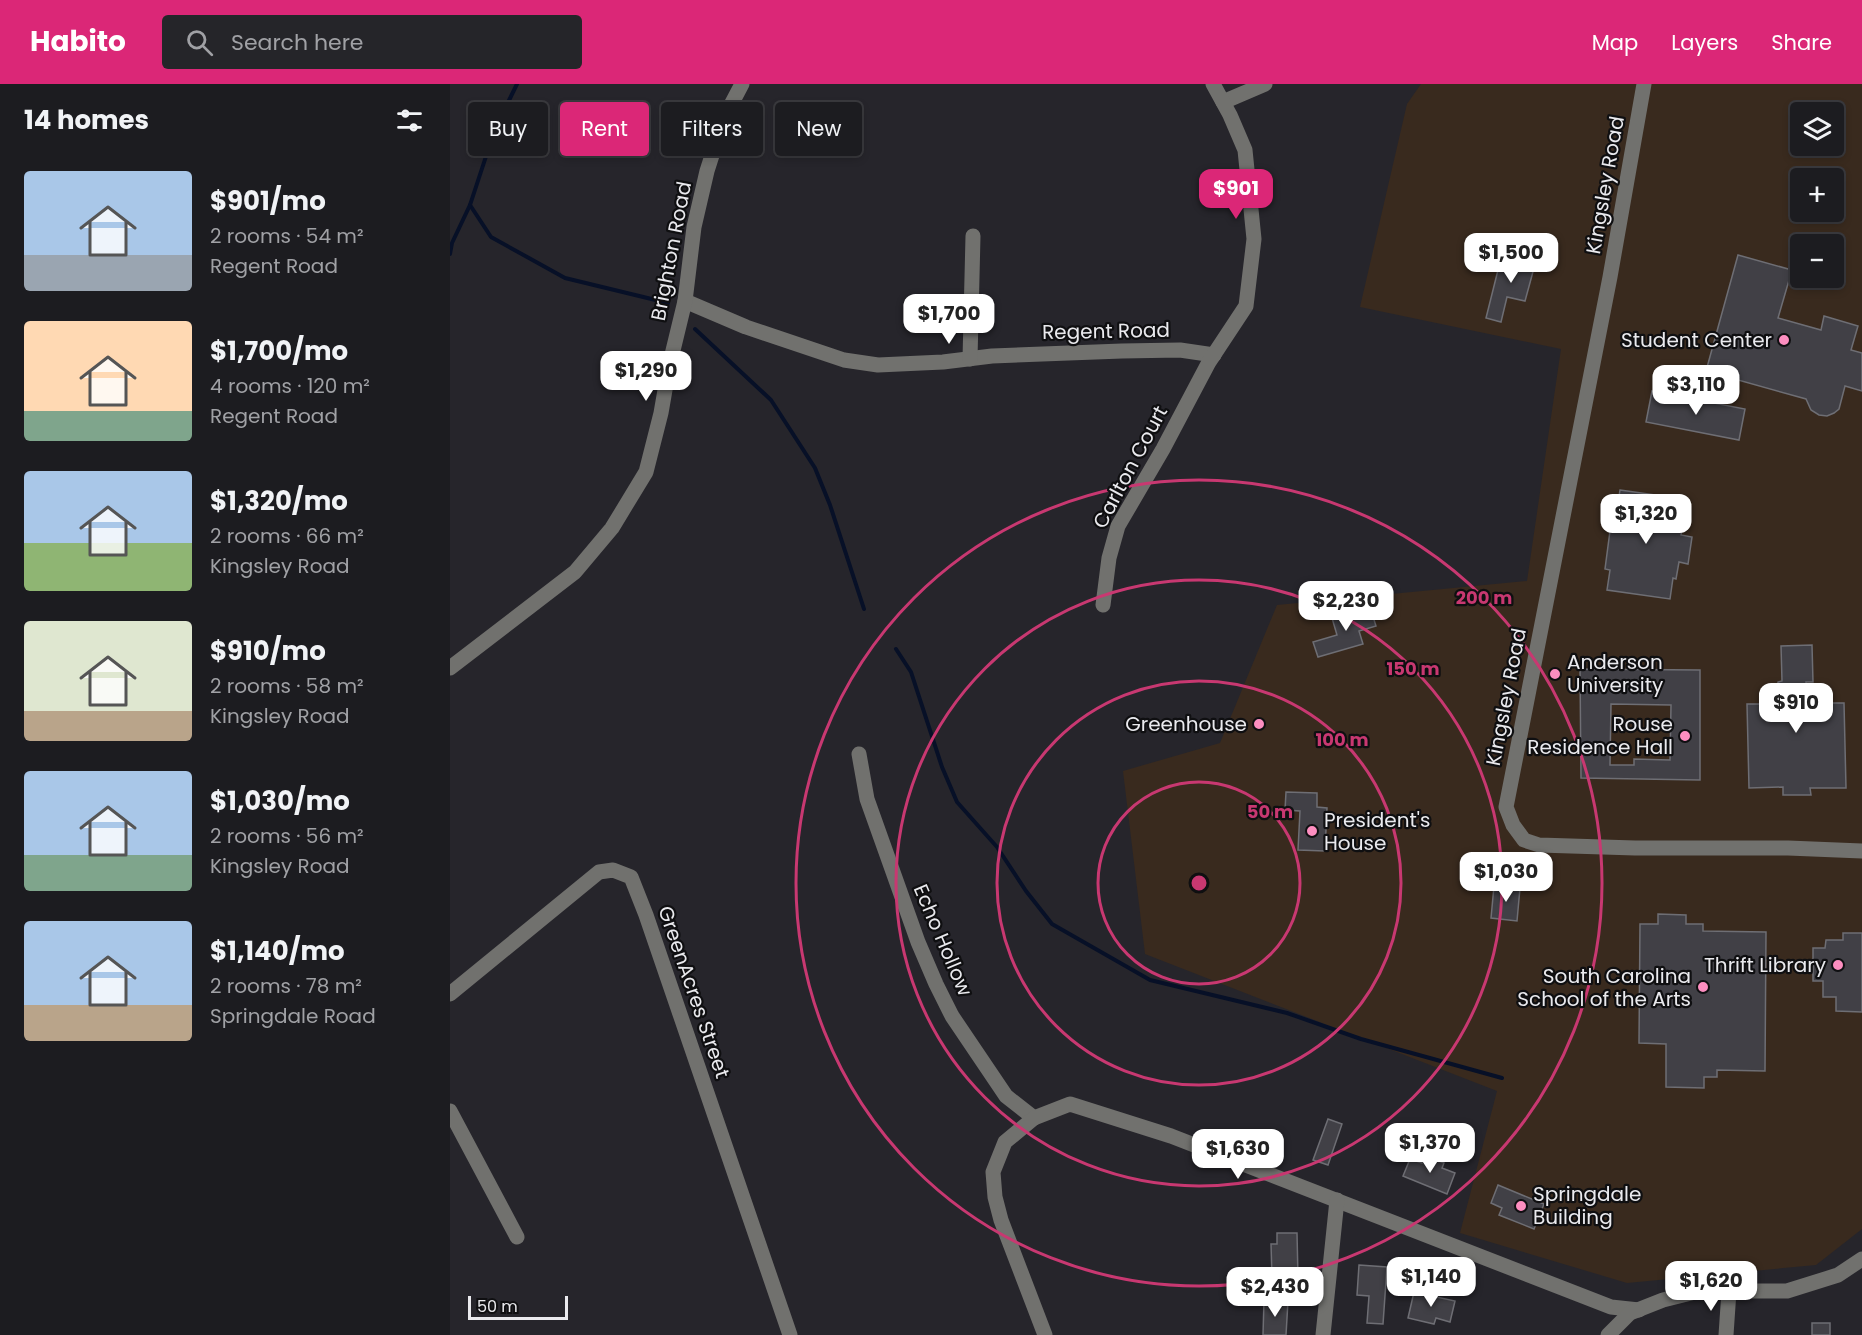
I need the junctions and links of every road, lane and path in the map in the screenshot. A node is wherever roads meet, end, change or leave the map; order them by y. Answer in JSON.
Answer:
{"nodes":[{"id":1,"x":742,"y":84,"type":"edge"},
{"id":2,"x":1213,"y":84,"type":"edge"},
{"id":3,"x":1265,"y":84,"type":"edge"},
{"id":4,"x":1644,"y":84,"type":"edge"},
{"id":5,"x":1223,"y":102,"type":"junction"},
{"id":6,"x":973,"y":236,"type":"dead end"},
{"id":7,"x":685,"y":300,"type":"junction"},
{"id":8,"x":1214,"y":355,"type":"junction"},
{"id":9,"x":970,"y":358,"type":"junction"},
{"id":10,"x":1103,"y":605,"type":"dead end"},
{"id":11,"x":450,"y":668,"type":"edge"},
{"id":12,"x":859,"y":754,"type":"dead end"},
{"id":13,"x":1862,"y":851,"type":"edge"},
{"id":14,"x":450,"y":994,"type":"edge"},
{"id":15,"x":450,"y":1111,"type":"edge"},
{"id":16,"x":1034,"y":1118,"type":"junction"},
{"id":17,"x":1336,"y":1200,"type":"junction"},
{"id":18,"x":517,"y":1237,"type":"dead end"},
{"id":19,"x":1862,"y":1259,"type":"edge"},
{"id":20,"x":1728,"y":1291,"type":"junction"},
{"id":21,"x":1639,"y":1310,"type":"junction"},
{"id":22,"x":790,"y":1335,"type":"edge"},
{"id":23,"x":1045,"y":1335,"type":"edge"},
{"id":24,"x":1323,"y":1335,"type":"edge"},
{"id":25,"x":1608,"y":1335,"type":"edge"},
{"id":26,"x":1726,"y":1335,"type":"edge"}],
"edges":[{"from":1,"to":7,"type":"street","name":"Brighton Road"},
{"from":2,"to":5,"type":"street"},
{"from":3,"to":5,"type":"street"},
{"from":4,"to":13,"type":"street","name":"Kingsley Road"},
{"from":5,"to":8,"type":"street"},
{"from":6,"to":9,"type":"street"},
{"from":7,"to":9,"type":"street","name":"Regent Road"},
{"from":7,"to":11,"type":"street","name":"Brighton Road"},
{"from":8,"to":9,"type":"street","name":"Regent Road"},
{"from":8,"to":10,"type":"street","name":"Carlton Court"},
{"from":12,"to":16,"type":"street","name":"Echo Hollow"},
{"from":14,"to":22,"type":"street","name":"GreenAcres Street"},
{"from":15,"to":18,"type":"street"},
{"from":16,"to":17,"type":"street"},
{"from":16,"to":23,"type":"street"},
{"from":17,"to":21,"type":"street"},
{"from":17,"to":24,"type":"street"},
{"from":19,"to":20,"type":"street"},
{"from":20,"to":21,"type":"street"},
{"from":20,"to":26,"type":"street"},
{"from":21,"to":25,"type":"street"}]}
